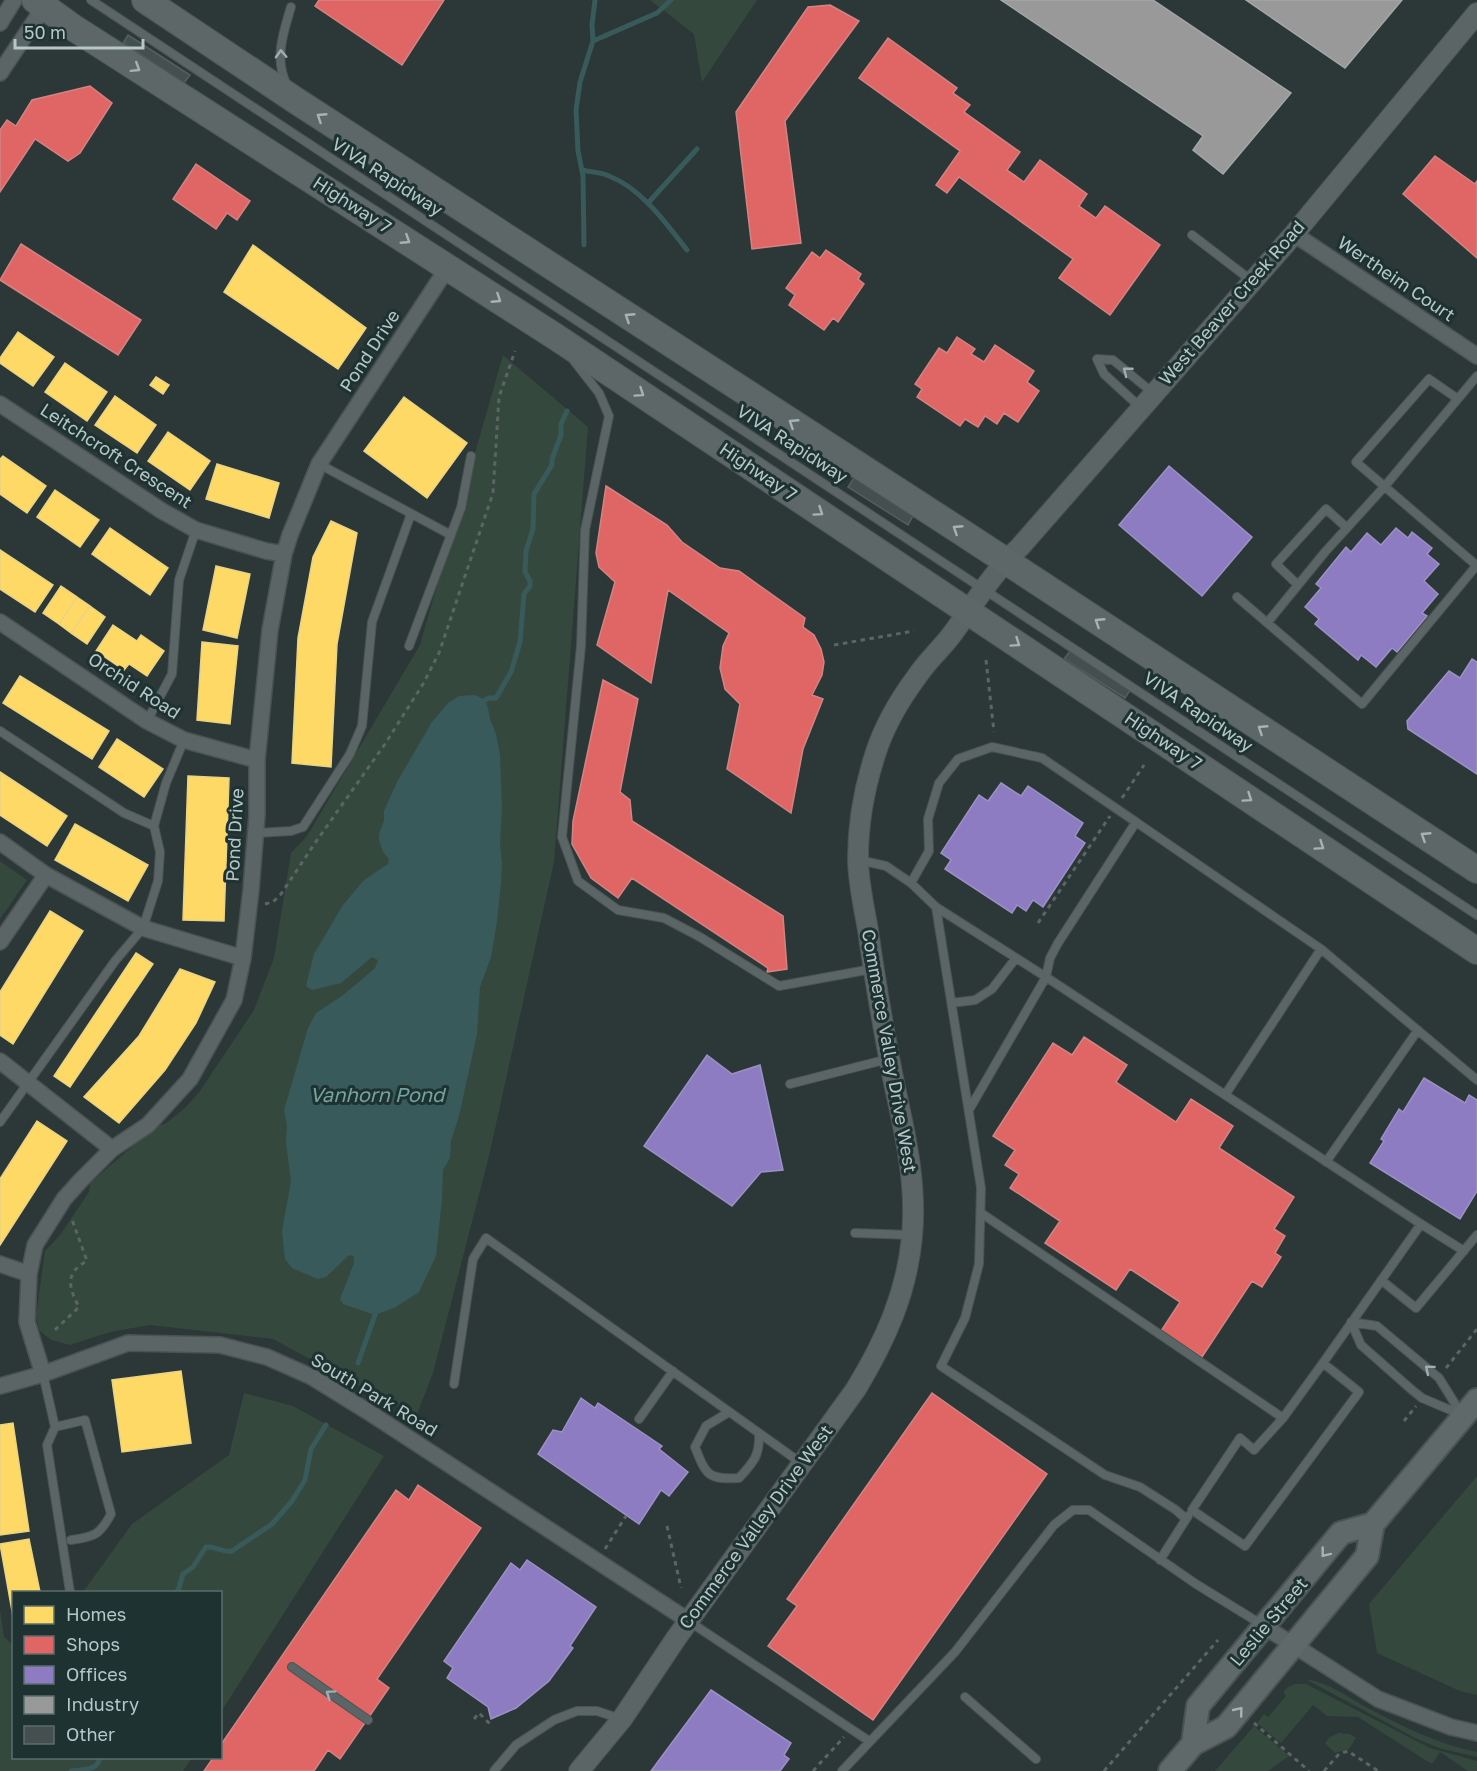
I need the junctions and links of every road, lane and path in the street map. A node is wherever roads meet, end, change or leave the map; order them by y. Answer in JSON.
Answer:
{"nodes":[{"id":1,"x":14,"y":0,"type":"edge"},
{"id":2,"x":91,"y":0,"type":"edge"},
{"id":3,"x":145,"y":0,"type":"edge"},
{"id":4,"x":42,"y":2,"type":"edge"},
{"id":5,"x":291,"y":7,"type":"dead end"},
{"id":6,"x":1477,"y":14,"type":"edge"},
{"id":7,"x":0,"y":23,"type":"edge"},
{"id":8,"x":0,"y":73,"type":"edge"},
{"id":9,"x":295,"y":100,"type":"junction"},
{"id":10,"x":1294,"y":234,"type":"junction"},
{"id":11,"x":1192,"y":235,"type":"dead end"},
{"id":12,"x":448,"y":267,"type":"junction"},
{"id":13,"x":1252,"y":281,"type":"junction"},
{"id":14,"x":556,"y":337,"type":"junction"},
{"id":15,"x":1477,"y":356,"type":"edge"},
{"id":16,"x":1477,"y":376,"type":"edge"},
{"id":17,"x":1458,"y":399,"type":"junction"},
{"id":18,"x":1147,"y":400,"type":"junction"},
{"id":19,"x":0,"y":404,"type":"edge"},
{"id":20,"x":471,"y":456,"type":"dead end"},
{"id":21,"x":319,"y":464,"type":"junction"},
{"id":22,"x":1385,"y":486,"type":"junction"},
{"id":23,"x":411,"y":514,"type":"junction"},
{"id":24,"x":1347,"y":527,"type":"junction"},
{"id":25,"x":196,"y":530,"type":"junction"},
{"id":26,"x":451,"y":535,"type":"junction"},
{"id":27,"x":284,"y":554,"type":"junction"},
{"id":28,"x":1006,"y":561,"type":"junction"},
{"id":29,"x":1477,"y":565,"type":"edge"},
{"id":30,"x":1298,"y":585,"type":"junction"},
{"id":31,"x":984,"y":590,"type":"junction"},
{"id":32,"x":1237,"y":597,"type":"dead end"},
{"id":33,"x":967,"y":610,"type":"junction"},
{"id":34,"x":0,"y":622,"type":"edge"},
{"id":35,"x":1267,"y":623,"type":"junction"},
{"id":36,"x":914,"y":631,"type":"dead end"},
{"id":37,"x":834,"y":645,"type":"dead end"},
{"id":38,"x":409,"y":646,"type":"dead end"},
{"id":39,"x":986,"y":660,"type":"dead end"},
{"id":40,"x":147,"y":721,"type":"junction"},
{"id":41,"x":0,"y":731,"type":"edge"},
{"id":42,"x":994,"y":732,"type":"dead end"},
{"id":43,"x":184,"y":740,"type":"junction"},
{"id":44,"x":257,"y":760,"type":"junction"},
{"id":45,"x":1144,"y":765,"type":"dead end"},
{"id":46,"x":1115,"y":808,"type":"junction"},
{"id":47,"x":1136,"y":822,"type":"junction"},
{"id":48,"x":154,"y":826,"type":"junction"},
{"id":49,"x":256,"y":833,"type":"junction"},
{"id":50,"x":0,"y":842,"type":"edge"},
{"id":51,"x":858,"y":860,"type":"junction"},
{"id":52,"x":1477,"y":870,"type":"edge"},
{"id":53,"x":46,"y":875,"type":"junction"},
{"id":54,"x":911,"y":883,"type":"junction"},
{"id":55,"x":936,"y":907,"type":"junction"},
{"id":56,"x":1477,"y":915,"type":"edge"},
{"id":57,"x":1038,"y":923,"type":"dead end"},
{"id":58,"x":143,"y":928,"type":"junction"},
{"id":59,"x":0,"y":942,"type":"edge"},
{"id":60,"x":1321,"y":949,"type":"junction"},
{"id":61,"x":1477,"y":951,"type":"edge"},
{"id":62,"x":243,"y":958,"type":"junction"},
{"id":63,"x":1016,"y":958,"type":"junction"},
{"id":64,"x":873,"y":969,"type":"junction"},
{"id":65,"x":1046,"y":977,"type":"junction"},
{"id":66,"x":952,"y":1003,"type":"junction"},
{"id":67,"x":1418,"y":1030,"type":"junction"},
{"id":68,"x":889,"y":1059,"type":"junction"},
{"id":69,"x":0,"y":1061,"type":"edge"},
{"id":70,"x":1477,"y":1080,"type":"edge"},
{"id":71,"x":28,"y":1084,"type":"junction"},
{"id":72,"x":790,"y":1084,"type":"dead end"},
{"id":73,"x":1225,"y":1095,"type":"junction"},
{"id":74,"x":969,"y":1110,"type":"junction"},
{"id":75,"x":0,"y":1122,"type":"edge"},
{"id":76,"x":112,"y":1149,"type":"junction"},
{"id":77,"x":1326,"y":1162,"type":"junction"},
{"id":78,"x":64,"y":1199,"type":"junction"},
{"id":79,"x":981,"y":1213,"type":"junction"},
{"id":80,"x":1421,"y":1224,"type":"junction"},
{"id":81,"x":855,"y":1233,"type":"dead end"},
{"id":82,"x":912,"y":1234,"type":"junction"},
{"id":83,"x":1477,"y":1235,"type":"edge"},
{"id":84,"x":1464,"y":1251,"type":"junction"},
{"id":85,"x":0,"y":1264,"type":"edge"},
{"id":86,"x":29,"y":1274,"type":"junction"},
{"id":87,"x":1381,"y":1280,"type":"junction"},
{"id":88,"x":1351,"y":1322,"type":"junction"},
{"id":89,"x":1477,"y":1329,"type":"edge"},
{"id":90,"x":55,"y":1330,"type":"dead end"},
{"id":91,"x":1456,"y":1356,"type":"dead end"},
{"id":92,"x":1323,"y":1363,"type":"junction"},
{"id":93,"x":673,"y":1371,"type":"junction"},
{"id":94,"x":43,"y":1374,"type":"junction"},
{"id":95,"x":454,"y":1384,"type":"dead end"},
{"id":96,"x":0,"y":1386,"type":"edge"},
{"id":97,"x":1470,"y":1408,"type":"edge"},
{"id":98,"x":729,"y":1412,"type":"junction"},
{"id":99,"x":1283,"y":1418,"type":"junction"},
{"id":100,"x":639,"y":1419,"type":"dead end"},
{"id":101,"x":54,"y":1427,"type":"junction"},
{"id":102,"x":759,"y":1433,"type":"junction"},
{"id":103,"x":801,"y":1463,"type":"junction"},
{"id":104,"x":1192,"y":1510,"type":"junction"},
{"id":105,"x":626,"y":1516,"type":"dead end"},
{"id":106,"x":1186,"y":1519,"type":"junction"},
{"id":107,"x":1373,"y":1524,"type":"junction"},
{"id":108,"x":667,"y":1526,"type":"dead end"},
{"id":109,"x":71,"y":1540,"type":"dead end"},
{"id":110,"x":598,"y":1560,"type":"junction"},
{"id":111,"x":1160,"y":1560,"type":"junction"},
{"id":112,"x":681,"y":1588,"type":"dead end"},
{"id":113,"x":70,"y":1591,"type":"edge"},
{"id":114,"x":688,"y":1621,"type":"junction"},
{"id":115,"x":1265,"y":1627,"type":"junction"},
{"id":116,"x":1218,"y":1640,"type":"dead end"},
{"id":117,"x":1294,"y":1645,"type":"junction"},
{"id":118,"x":292,"y":1667,"type":"dead end"},
{"id":119,"x":965,"y":1697,"type":"dead end"},
{"id":120,"x":474,"y":1719,"type":"dead end"},
{"id":121,"x":622,"y":1719,"type":"junction"},
{"id":122,"x":368,"y":1720,"type":"dead end"},
{"id":123,"x":1254,"y":1723,"type":"dead end"},
{"id":124,"x":490,"y":1724,"type":"dead end"},
{"id":125,"x":852,"y":1729,"type":"junction"},
{"id":126,"x":1477,"y":1733,"type":"edge"},
{"id":127,"x":869,"y":1741,"type":"junction"},
{"id":128,"x":1192,"y":1744,"type":"junction"},
{"id":129,"x":1036,"y":1759,"type":"dead end"},
{"id":130,"x":494,"y":1771,"type":"edge"},
{"id":131,"x":579,"y":1771,"type":"edge"},
{"id":132,"x":813,"y":1771,"type":"edge"},
{"id":133,"x":842,"y":1771,"type":"edge"},
{"id":134,"x":1104,"y":1771,"type":"edge"},
{"id":135,"x":1170,"y":1771,"type":"edge"},
{"id":136,"x":1309,"y":1771,"type":"edge"},
{"id":137,"x":1324,"y":1771,"type":"edge"},
{"id":138,"x":1378,"y":1771,"type":"edge"}],
"edges":[{"from":1,"to":7,"type":"street"},
{"from":2,"to":31,"type":"lane","name":"VIVA Rapidway"},
{"from":3,"to":9,"type":"main road"},
{"from":4,"to":8,"type":"street"},
{"from":4,"to":12,"type":"main road","name":"Highway 7","one_way":true},
{"from":9,"to":5,"type":"lane","one_way":true},
{"from":6,"to":10,"type":"street","name":"West Beaver Creek Road"},
{"from":28,"to":9,"type":"main road","one_way":true},
{"from":10,"to":13,"type":"street","name":"West Beaver Creek Road"},
{"from":10,"to":15,"type":"street","name":"Wertheim Court"},
{"from":11,"to":13,"type":"lane"},
{"from":12,"to":14,"type":"main road","name":"Highway 7","one_way":true},
{"from":12,"to":21,"type":"street","name":"Pond Drive"},
{"from":13,"to":18,"type":"street","name":"West Beaver Creek Road"},
{"from":14,"to":33,"type":"main road","name":"Highway 7","one_way":true},
{"from":14,"to":64,"type":"lane"},
{"from":16,"to":17,"type":"lane"},
{"from":17,"to":22,"type":"lane"},
{"from":17,"to":22,"type":"lane"},
{"from":18,"to":18,"type":"lane","one_way":true},
{"from":18,"to":28,"type":"street","name":"West Beaver Creek Road"},
{"from":19,"to":25,"type":"street","name":"Leitchcroft Crescent"},
{"from":20,"to":26,"type":"lane"},
{"from":21,"to":23,"type":"lane"},
{"from":21,"to":27,"type":"street","name":"Pond Drive"},
{"from":22,"to":24,"type":"lane"},
{"from":22,"to":29,"type":"lane"},
{"from":23,"to":26,"type":"lane"},
{"from":23,"to":49,"type":"lane"},
{"from":24,"to":30,"type":"lane"},
{"from":24,"to":30,"type":"lane"},
{"from":25,"to":27,"type":"street","name":"Leitchcroft Crescent"},
{"from":25,"to":40,"type":"lane"},
{"from":26,"to":38,"type":"lane"},
{"from":27,"to":44,"type":"street","name":"Pond Drive"},
{"from":28,"to":31,"type":"street","name":"West Beaver Creek Road"},
{"from":52,"to":28,"type":"main road","one_way":true},
{"from":29,"to":35,"type":"lane"},
{"from":30,"to":35,"type":"lane"},
{"from":31,"to":33,"type":"street","name":"Commerce Valley Drive West"},
{"from":31,"to":56,"type":"lane","name":"VIVA Rapidway"},
{"from":32,"to":35,"type":"lane"},
{"from":33,"to":51,"type":"street","name":"Commerce Valley Drive West"},
{"from":33,"to":61,"type":"main road","name":"Highway 7","one_way":true},
{"from":34,"to":40,"type":"street","name":"Orchid Road"},
{"from":36,"to":37,"type":"path"},
{"from":39,"to":42,"type":"path"},
{"from":40,"to":43,"type":"street","name":"Orchid Road"},
{"from":41,"to":48,"type":"lane"},
{"from":43,"to":44,"type":"street","name":"Orchid Road"},
{"from":43,"to":48,"type":"lane"},
{"from":44,"to":49,"type":"street","name":"Pond Drive"},
{"from":45,"to":46,"type":"path"},
{"from":46,"to":47,"type":"lane"},
{"from":46,"to":54,"type":"lane"},
{"from":46,"to":57,"type":"path"},
{"from":47,"to":60,"type":"lane"},
{"from":47,"to":65,"type":"lane"},
{"from":48,"to":58,"type":"lane"},
{"from":49,"to":62,"type":"street","name":"Pond Drive"},
{"from":50,"to":53,"type":"street"},
{"from":51,"to":54,"type":"lane"},
{"from":51,"to":64,"type":"street","name":"Commerce Valley Drive West"},
{"from":53,"to":58,"type":"street"},
{"from":53,"to":59,"type":"street"},
{"from":54,"to":55,"type":"lane"},
{"from":55,"to":63,"type":"lane"},
{"from":55,"to":66,"type":"lane"},
{"from":58,"to":62,"type":"street"},
{"from":58,"to":71,"type":"lane"},
{"from":60,"to":67,"type":"lane"},
{"from":60,"to":73,"type":"lane"},
{"from":62,"to":76,"type":"street","name":"Pond Drive"},
{"from":63,"to":65,"type":"lane"},
{"from":63,"to":66,"type":"lane"},
{"from":64,"to":68,"type":"street","name":"Commerce Valley Drive West"},
{"from":65,"to":73,"type":"lane"},
{"from":65,"to":74,"type":"lane"},
{"from":66,"to":74,"type":"lane"},
{"from":67,"to":70,"type":"lane"},
{"from":67,"to":77,"type":"lane"},
{"from":68,"to":72,"type":"lane"},
{"from":68,"to":82,"type":"street","name":"Commerce Valley Drive West"},
{"from":69,"to":71,"type":"street"},
{"from":71,"to":75,"type":"lane"},
{"from":71,"to":76,"type":"street"},
{"from":73,"to":77,"type":"lane"},
{"from":74,"to":79,"type":"lane"},
{"from":76,"to":78,"type":"street","name":"Pond Drive"},
{"from":77,"to":80,"type":"lane"},
{"from":78,"to":86,"type":"street","name":"Pond Drive"},
{"from":78,"to":90,"type":"path"},
{"from":79,"to":99,"type":"lane"},
{"from":79,"to":106,"type":"lane"},
{"from":80,"to":84,"type":"lane"},
{"from":80,"to":87,"type":"lane"},
{"from":81,"to":82,"type":"lane"},
{"from":82,"to":103,"type":"street","name":"Commerce Valley Drive West"},
{"from":83,"to":84,"type":"lane"},
{"from":84,"to":87,"type":"lane"},
{"from":85,"to":86,"type":"street"},
{"from":86,"to":94,"type":"street","name":"Pond Drive"},
{"from":87,"to":88,"type":"lane"},
{"from":88,"to":92,"type":"lane"},
{"from":97,"to":88,"type":"lane","one_way":true},
{"from":88,"to":97,"type":"lane"},
{"from":89,"to":91,"type":"path"},
{"from":92,"to":99,"type":"lane"},
{"from":92,"to":104,"type":"lane"},
{"from":93,"to":95,"type":"lane"},
{"from":93,"to":98,"type":"lane"},
{"from":93,"to":100,"type":"lane"},
{"from":94,"to":96,"type":"street","name":"South Park Road"},
{"from":94,"to":101,"type":"lane"},
{"from":94,"to":110,"type":"street","name":"South Park Road"},
{"from":97,"to":107,"type":"main road","name":"Leslie Street"},
{"from":98,"to":102,"type":"lane"},
{"from":98,"to":102,"type":"lane"},
{"from":99,"to":104,"type":"lane"},
{"from":101,"to":109,"type":"lane"},
{"from":101,"to":113,"type":"lane"},
{"from":102,"to":103,"type":"lane"},
{"from":103,"to":114,"type":"street","name":"Commerce Valley Drive West"},
{"from":104,"to":106,"type":"lane"},
{"from":105,"to":110,"type":"path"},
{"from":106,"to":111,"type":"lane"},
{"from":107,"to":115,"type":"main road","name":"Leslie Street","one_way":true},
{"from":107,"to":117,"type":"main road","name":"Leslie Street"},
{"from":108,"to":112,"type":"path"},
{"from":110,"to":114,"type":"street","name":"South Park Road"},
{"from":111,"to":115,"type":"lane"},
{"from":111,"to":127,"type":"lane"},
{"from":114,"to":121,"type":"street","name":"Commerce Valley Drive West"},
{"from":114,"to":125,"type":"lane"},
{"from":115,"to":117,"type":"street"},
{"from":115,"to":128,"type":"main road","name":"Leslie Street"},
{"from":116,"to":134,"type":"path"},
{"from":117,"to":126,"type":"street"},
{"from":128,"to":117,"type":"main road","name":"Leslie Street","one_way":true},
{"from":122,"to":118,"type":"lane","one_way":true},
{"from":119,"to":129,"type":"lane"},
{"from":120,"to":124,"type":"path"},
{"from":121,"to":130,"type":"lane"},
{"from":121,"to":131,"type":"street","name":"Commerce Valley Drive West"},
{"from":123,"to":136,"type":"path"},
{"from":125,"to":127,"type":"lane"},
{"from":125,"to":132,"type":"path"},
{"from":127,"to":133,"type":"lane"},
{"from":128,"to":135,"type":"main road","name":"Leslie Street"},
{"from":137,"to":138,"type":"path"}]}
